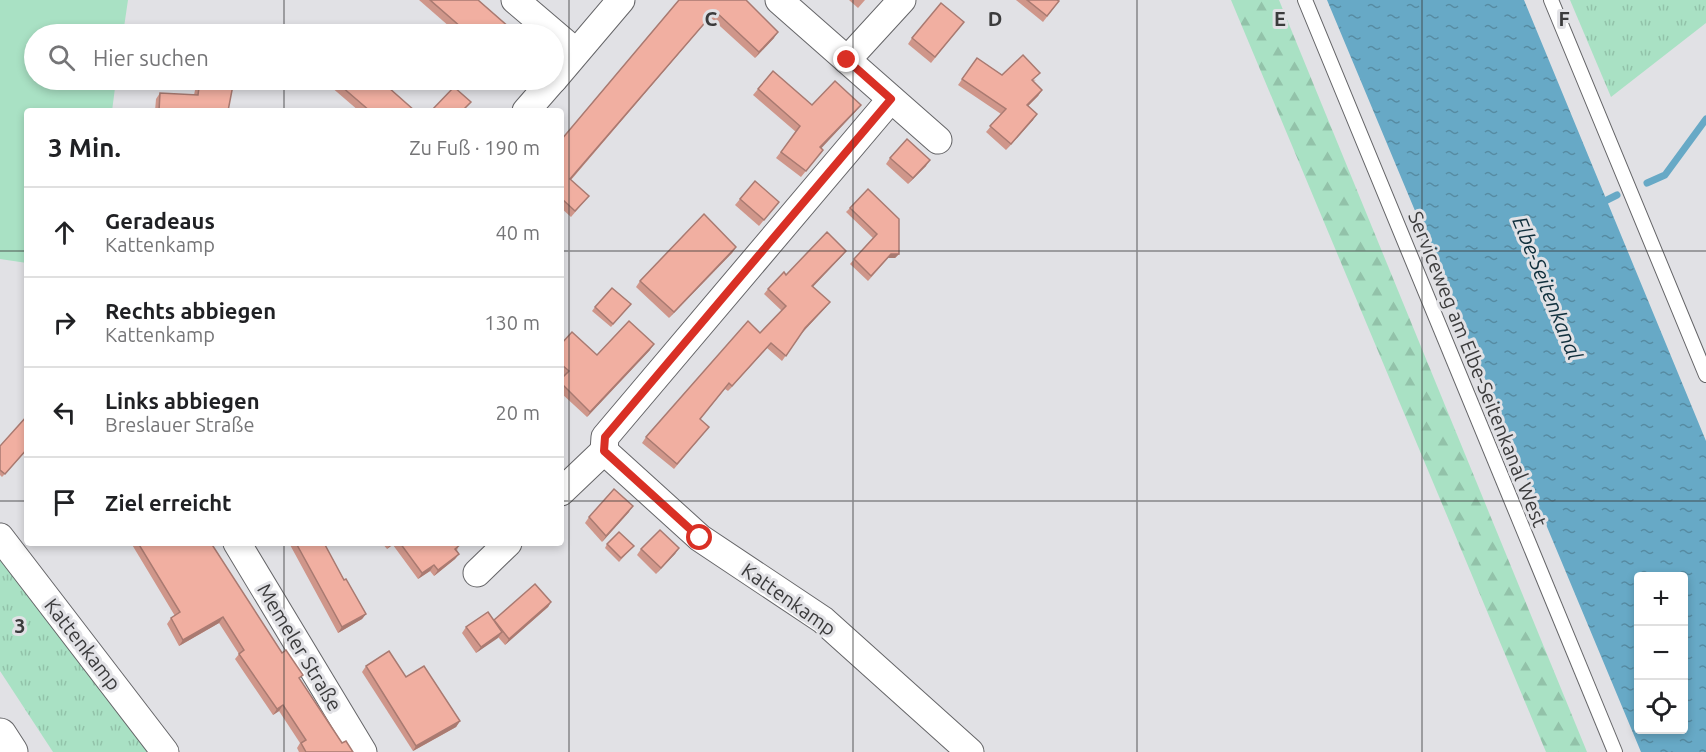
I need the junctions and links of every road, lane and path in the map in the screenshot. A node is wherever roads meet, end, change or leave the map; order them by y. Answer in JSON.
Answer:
{"nodes":[{"id":1,"x":515,"y":0,"type":"edge"},
{"id":2,"x":621,"y":0,"type":"edge"},
{"id":3,"x":779,"y":0,"type":"edge"},
{"id":4,"x":902,"y":0,"type":"edge"},
{"id":5,"x":1305,"y":0,"type":"edge"},
{"id":6,"x":1551,"y":0,"type":"edge"},
{"id":7,"x":543,"y":24,"type":"edge"},
{"id":8,"x":564,"y":42,"type":"edge"},
{"id":9,"x":576,"y":52,"type":"junction"},
{"id":10,"x":847,"y":60,"type":"junction"},
{"id":11,"x":564,"y":66,"type":"edge"},
{"id":12,"x":544,"y":90,"type":"edge"},
{"id":13,"x":891,"y":99,"type":"junction"},
{"id":14,"x":529,"y":108,"type":"edge"},
{"id":15,"x":938,"y":140,"type":"dead end"},
{"id":16,"x":1706,"y":375,"type":"edge"},
{"id":17,"x":604,"y":451,"type":"junction"},
{"id":18,"x":564,"y":489,"type":"edge"},
{"id":19,"x":0,"y":537,"type":"edge"},
{"id":20,"x":239,"y":546,"type":"edge"},
{"id":21,"x":505,"y":546,"type":"edge"},
{"id":22,"x":477,"y":573,"type":"dead end"},
{"id":23,"x":0,"y":735,"type":"edge"},
{"id":24,"x":11,"y":752,"type":"edge"},
{"id":25,"x":165,"y":752,"type":"edge"},
{"id":26,"x":363,"y":752,"type":"edge"},
{"id":27,"x":970,"y":752,"type":"edge"},
{"id":28,"x":1615,"y":752,"type":"edge"}],
"edges":[{"from":1,"to":7,"type":"street"},
{"from":2,"to":9,"type":"street"},
{"from":3,"to":10,"type":"street"},
{"from":4,"to":10,"type":"street"},
{"from":5,"to":28,"type":"lane","name":"Serviceweg am Elbe-Seitenkanal West"},
{"from":6,"to":16,"type":"lane"},
{"from":8,"to":9,"type":"street"},
{"from":9,"to":11,"type":"street"},
{"from":10,"to":13,"type":"street"},
{"from":12,"to":14,"type":"street"},
{"from":13,"to":15,"type":"street"},
{"from":13,"to":17,"type":"street"},
{"from":17,"to":18,"type":"street"},
{"from":17,"to":27,"type":"street","name":"Kattenkamp"},
{"from":19,"to":25,"type":"street","name":"Kattenkamp"},
{"from":20,"to":26,"type":"street","name":"Memeler Straße"},
{"from":21,"to":22,"type":"street"},
{"from":23,"to":24,"type":"highway"}]}
